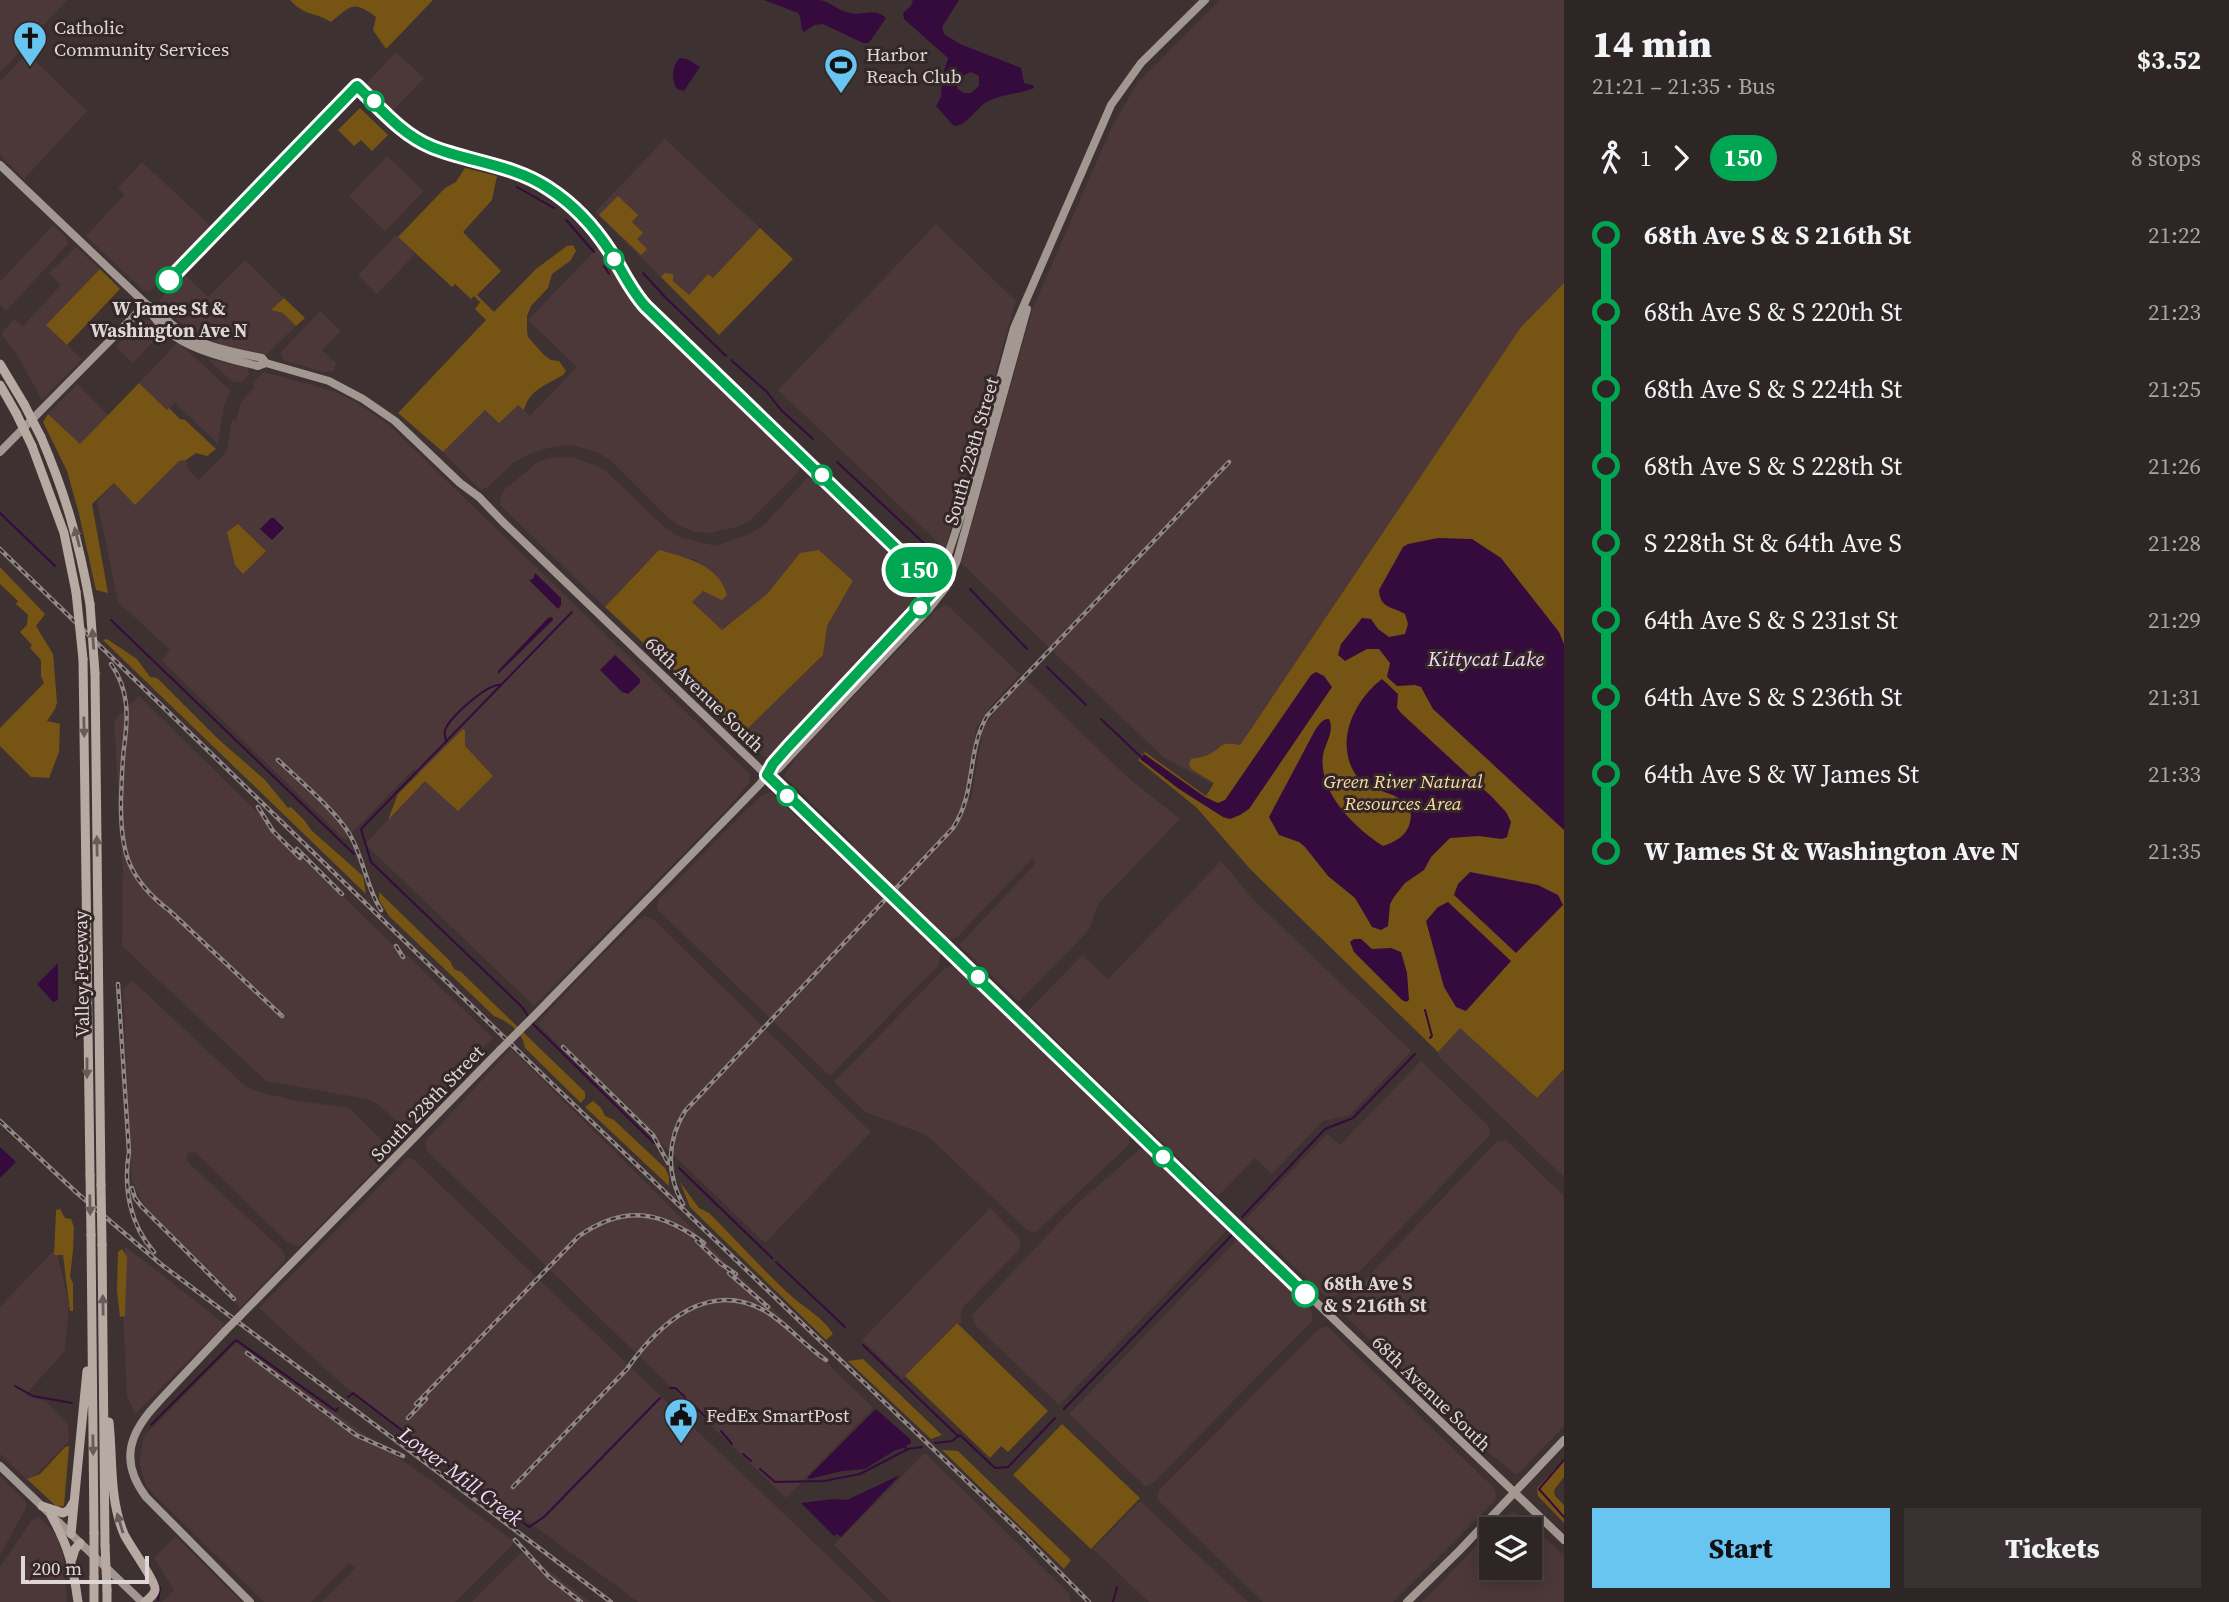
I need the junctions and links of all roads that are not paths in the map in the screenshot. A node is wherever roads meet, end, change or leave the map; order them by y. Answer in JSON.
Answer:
{"nodes":[{"id":1,"x":1205,"y":0,"type":"edge"},
{"id":2,"x":0,"y":165,"type":"edge"},
{"id":3,"x":146,"y":304,"type":"junction"},
{"id":4,"x":0,"y":364,"type":"edge"},
{"id":5,"x":0,"y":386,"type":"edge"},
{"id":6,"x":0,"y":452,"type":"edge"},
{"id":7,"x":767,"y":775,"type":"junction"},
{"id":8,"x":91,"y":1328,"type":"junction"},
{"id":9,"x":103,"y":1335,"type":"junction"},
{"id":10,"x":1564,"y":1440,"type":"edge"},
{"id":11,"x":0,"y":1466,"type":"edge"},
{"id":12,"x":1515,"y":1493,"type":"junction"},
{"id":13,"x":75,"y":1498,"type":"junction"},
{"id":14,"x":42,"y":1506,"type":"junction"},
{"id":15,"x":51,"y":1515,"type":"junction"},
{"id":16,"x":71,"y":1534,"type":"junction"},
{"id":17,"x":1564,"y":1540,"type":"edge"},
{"id":18,"x":80,"y":1543,"type":"junction"},
{"id":19,"x":71,"y":1560,"type":"junction"},
{"id":20,"x":78,"y":1602,"type":"edge"},
{"id":21,"x":94,"y":1602,"type":"edge"},
{"id":22,"x":107,"y":1602,"type":"edge"},
{"id":23,"x":144,"y":1602,"type":"edge"},
{"id":24,"x":250,"y":1602,"type":"edge"},
{"id":25,"x":1407,"y":1602,"type":"edge"}],
"edges":[{"from":1,"to":7,"type":"main road","name":"South 228th Street"},
{"from":2,"to":3,"type":"main road","name":"68th Avenue South"},
{"from":3,"to":6,"type":"main road"},
{"from":3,"to":7,"type":"main road","name":"68th Avenue South"},
{"from":9,"to":4,"type":"highway","name":"Valley Freeway","one_way":true,"bridge":true},
{"from":5,"to":8,"type":"highway","name":"Valley Freeway","one_way":true,"bridge":true},
{"from":7,"to":12,"type":"main road","name":"68th Avenue South"},
{"from":7,"to":24,"type":"main road","name":"South 228th Street","bridge":true},
{"from":8,"to":13,"type":"highway"},
{"from":8,"to":21,"type":"highway","name":"Valley Freeway","one_way":true,"bridge":true},
{"from":9,"to":22,"type":"highway","name":"Valley Freeway","bridge":true},
{"from":23,"to":9,"type":"highway","one_way":true},
{"from":10,"to":12,"type":"main road"},
{"from":11,"to":14,"type":"main road"},
{"from":12,"to":17,"type":"main road","name":"68th Avenue South"},
{"from":12,"to":25,"type":"main road"},
{"from":13,"to":14,"type":"highway"},
{"from":13,"to":16,"type":"highway"},
{"from":14,"to":15,"type":"main road"},
{"from":15,"to":16,"type":"main road"},
{"from":15,"to":19,"type":"highway"},
{"from":16,"to":18,"type":"main road"},
{"from":18,"to":19,"type":"highway"},
{"from":18,"to":23,"type":"main road"},
{"from":19,"to":20,"type":"highway"}]}
